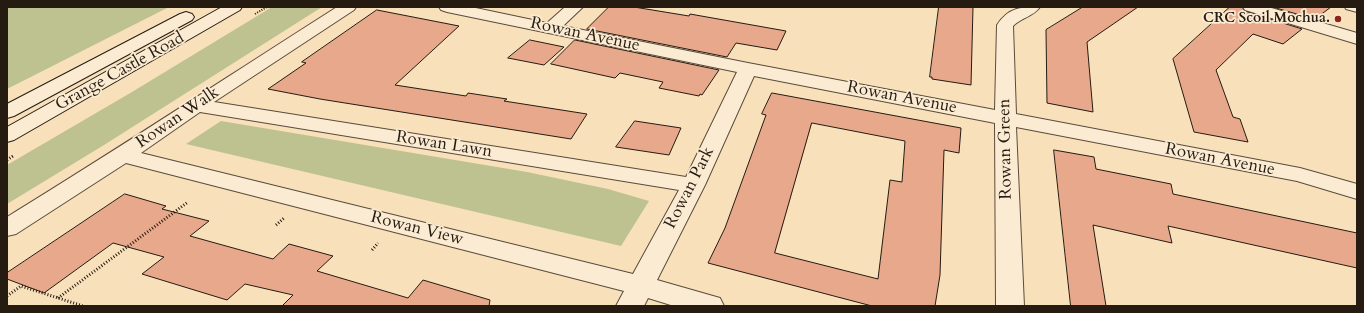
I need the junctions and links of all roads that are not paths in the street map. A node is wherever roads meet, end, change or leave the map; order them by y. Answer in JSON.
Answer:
{"nodes":[{"id":1,"x":205,"y":7,"type":"edge"},
{"id":2,"x":234,"y":7,"type":"edge"},
{"id":3,"x":348,"y":7,"type":"edge"},
{"id":4,"x":447,"y":7,"type":"edge"},
{"id":5,"x":575,"y":7,"type":"edge"},
{"id":6,"x":1032,"y":7,"type":"edge"},
{"id":7,"x":1251,"y":7,"type":"edge"},
{"id":8,"x":1349,"y":7,"type":"edge"},
{"id":9,"x":1357,"y":9,"type":"edge"},
{"id":10,"x":551,"y":28,"type":"junction"},
{"id":11,"x":1357,"y":40,"type":"edge"},
{"id":12,"x":748,"y":69,"type":"junction"},
{"id":13,"x":196,"y":105,"type":"junction"},
{"id":14,"x":7,"y":112,"type":"edge"},
{"id":15,"x":1006,"y":118,"type":"junction"},
{"id":16,"x":7,"y":136,"type":"edge"},
{"id":17,"x":124,"y":155,"type":"junction"},
{"id":18,"x":693,"y":185,"type":"junction"},
{"id":19,"x":1357,"y":192,"type":"edge"},
{"id":20,"x":7,"y":228,"type":"edge"},
{"id":21,"x":635,"y":296,"type":"edge"},
{"id":22,"x":710,"y":306,"type":"edge"},
{"id":23,"x":1010,"y":306,"type":"edge"}],
"edges":[{"from":1,"to":14,"type":"street","name":"Grange Castle Road"},
{"from":2,"to":16,"type":"street","name":"Grange Castle Road"},
{"from":3,"to":13,"type":"street","name":"Rowan Walk"},
{"from":4,"to":10,"type":"street","name":"Rowan Avenue"},
{"from":5,"to":10,"type":"street"},
{"from":6,"to":15,"type":"street","name":"Rowan Green"},
{"from":7,"to":11,"type":"street"},
{"from":8,"to":9,"type":"lane"},
{"from":10,"to":12,"type":"street","name":"Rowan Avenue"},
{"from":12,"to":15,"type":"street","name":"Rowan Avenue"},
{"from":12,"to":18,"type":"street","name":"Rowan Park"},
{"from":13,"to":17,"type":"street","name":"Rowan Walk"},
{"from":13,"to":18,"type":"street","name":"Rowan Lawn"},
{"from":15,"to":19,"type":"street","name":"Rowan Avenue"},
{"from":15,"to":23,"type":"street","name":"Rowan Green"},
{"from":17,"to":20,"type":"street","name":"Rowan Walk"},
{"from":17,"to":21,"type":"street","name":"Rowan View"},
{"from":18,"to":21,"type":"street","name":"Rowan Park"},
{"from":21,"to":22,"type":"street","name":"Rowan View"}]}
